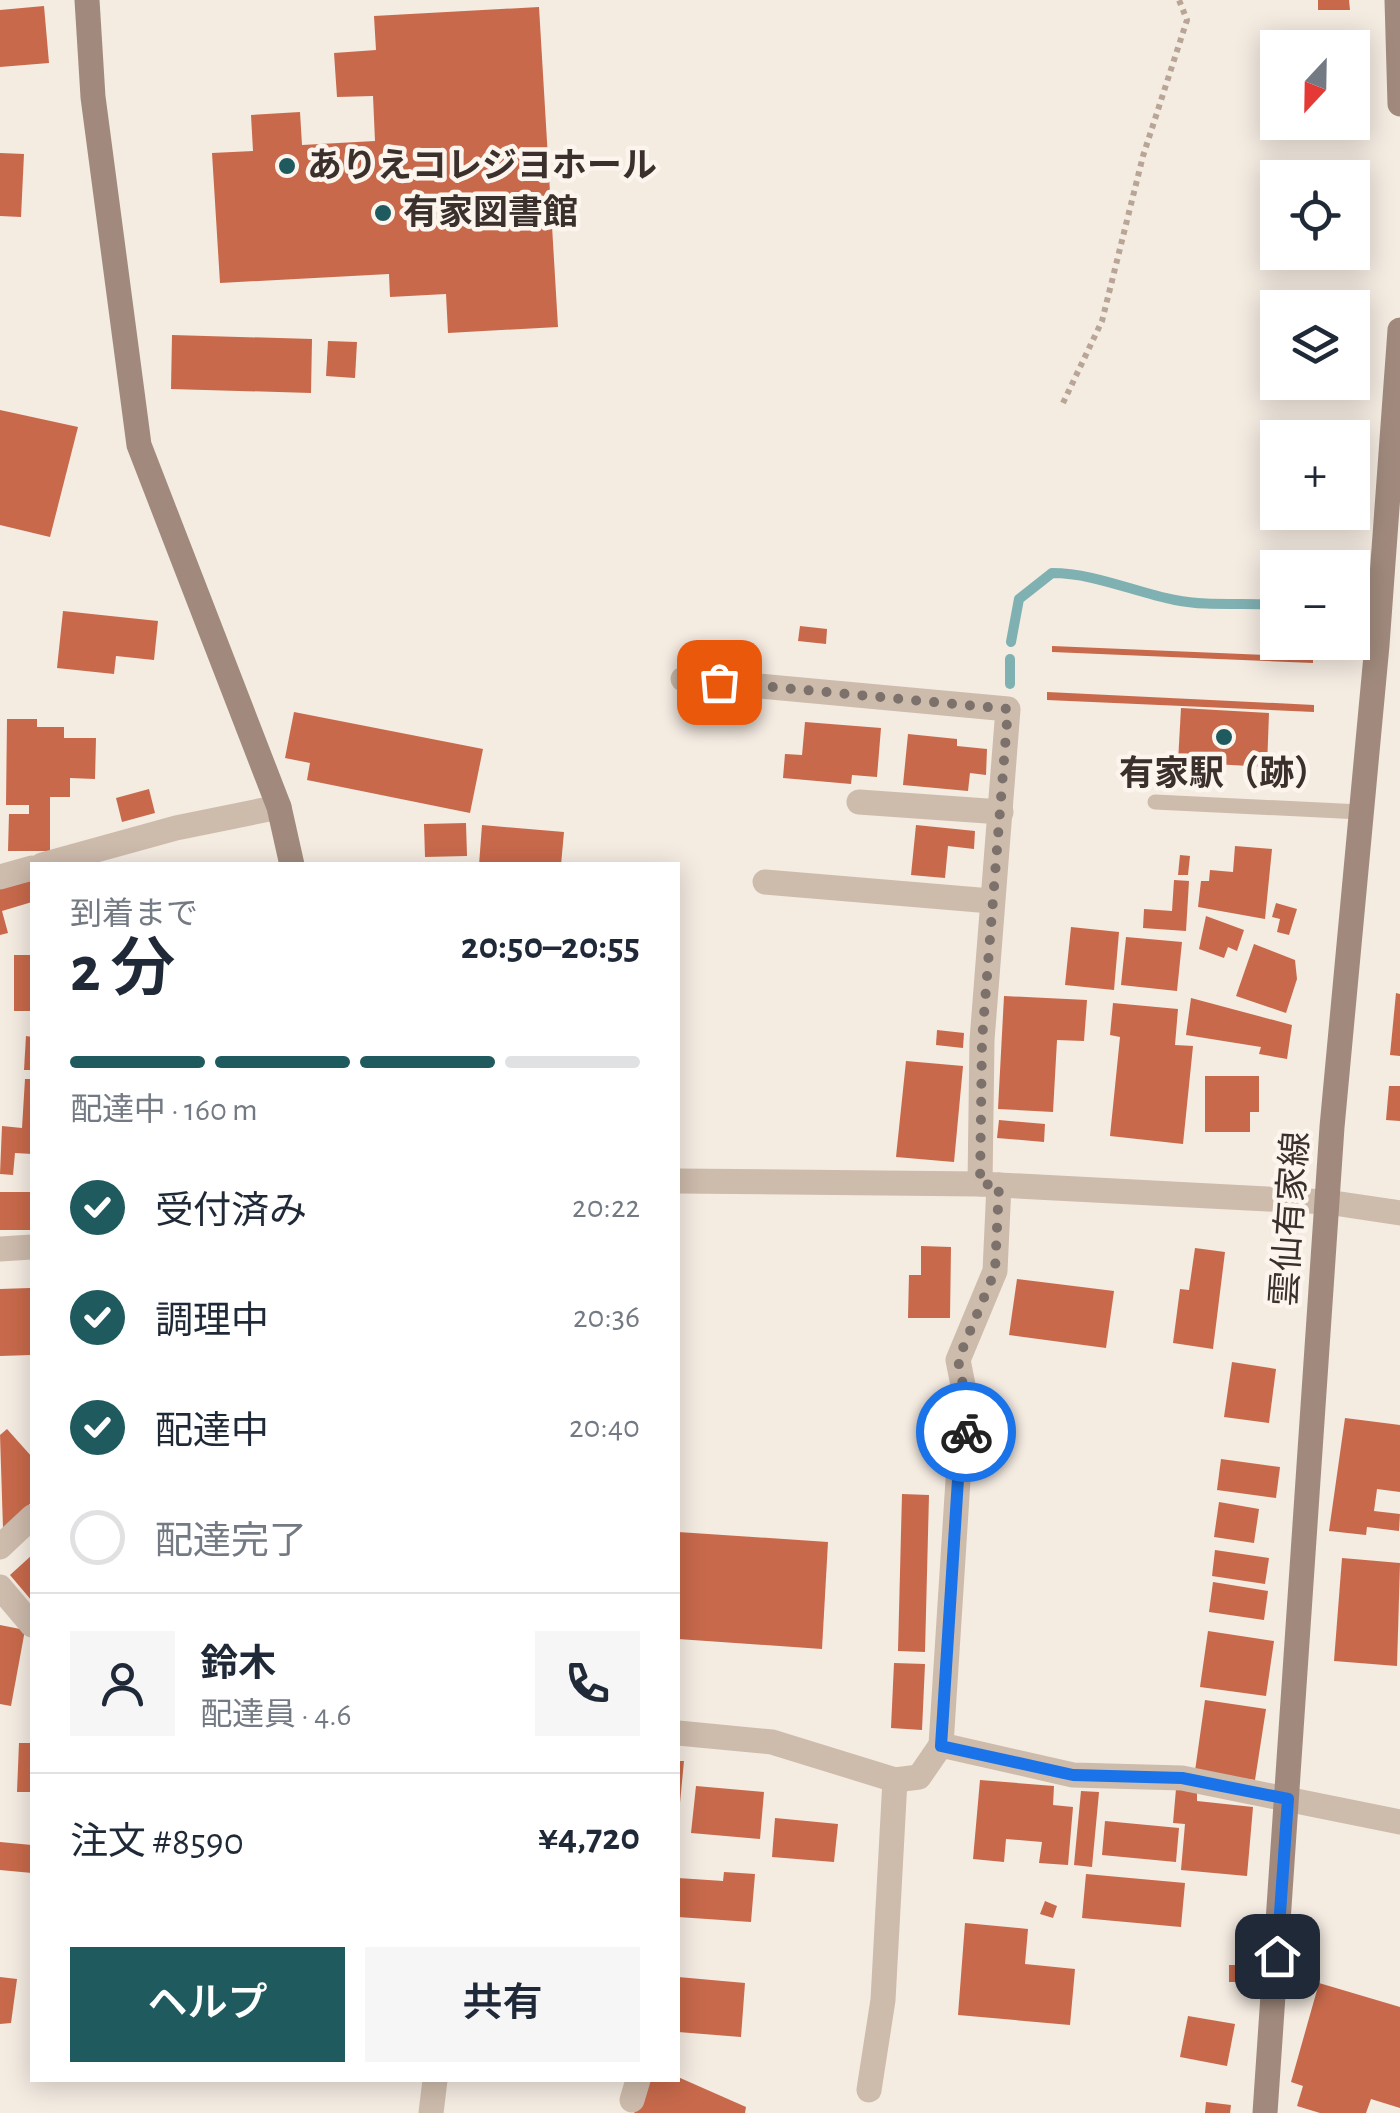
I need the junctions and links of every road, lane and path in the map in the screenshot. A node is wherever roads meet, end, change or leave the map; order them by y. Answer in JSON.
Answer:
{"nodes":[{"id":1,"x":1179,"y":0,"type":"edge"},
{"id":2,"x":1398,"y":0,"type":"edge"},
{"id":3,"x":92,"y":2,"type":"edge"},
{"id":4,"x":1400,"y":104,"type":"edge"},
{"id":5,"x":1400,"y":330,"type":"edge"},
{"id":6,"x":1062,"y":403,"type":"dead end"},
{"id":7,"x":1398,"y":410,"type":"edge"},
{"id":8,"x":683,"y":679,"type":"dead end"},
{"id":9,"x":859,"y":802,"type":"dead end"},
{"id":10,"x":1155,"y":802,"type":"dead end"},
{"id":11,"x":279,"y":808,"type":"junction"},
{"id":12,"x":1002,"y":812,"type":"junction"},
{"id":13,"x":1361,"y":812,"type":"junction"},
{"id":14,"x":53,"y":862,"type":"edge"},
{"id":15,"x":291,"y":862,"type":"edge"},
{"id":16,"x":30,"y":868,"type":"edge"},
{"id":17,"x":0,"y":876,"type":"edge"},
{"id":18,"x":766,"y":882,"type":"dead end"},
{"id":19,"x":991,"y":901,"type":"junction"},
{"id":20,"x":680,"y":1181,"type":"edge"},
{"id":21,"x":989,"y":1184,"type":"junction"},
{"id":22,"x":1327,"y":1202,"type":"junction"},
{"id":23,"x":1400,"y":1213,"type":"edge"},
{"id":24,"x":30,"y":1247,"type":"edge"},
{"id":25,"x":0,"y":1249,"type":"edge"},
{"id":26,"x":30,"y":1519,"type":"edge"},
{"id":27,"x":0,"y":1547,"type":"edge"},
{"id":28,"x":0,"y":1588,"type":"edge"},
{"id":29,"x":30,"y":1623,"type":"edge"},
{"id":30,"x":680,"y":1733,"type":"edge"},
{"id":31,"x":941,"y":1746,"type":"junction"},
{"id":32,"x":895,"y":1780,"type":"junction"},
{"id":33,"x":1288,"y":1799,"type":"junction"},
{"id":34,"x":1400,"y":1822,"type":"edge"},
{"id":35,"x":434,"y":2082,"type":"edge"},
{"id":36,"x":869,"y":2090,"type":"dead end"},
{"id":37,"x":431,"y":2113,"type":"edge"},
{"id":38,"x":1265,"y":2113,"type":"edge"}],
"edges":[{"from":1,"to":6,"type":"path"},
{"from":2,"to":4,"type":"main road"},
{"from":3,"to":11,"type":"main road"},
{"from":5,"to":7,"type":"main road","name":"雲仙有家線"},
{"from":7,"to":13,"type":"main road","name":"雲仙有家線"},
{"from":8,"to":12,"type":"street"},
{"from":9,"to":12,"type":"street"},
{"from":10,"to":13,"type":"lane"},
{"from":11,"to":14,"type":"street"},
{"from":11,"to":15,"type":"main road"},
{"from":12,"to":19,"type":"street"},
{"from":13,"to":22,"type":"main road","name":"雲仙有家線"},
{"from":16,"to":17,"type":"street"},
{"from":18,"to":19,"type":"street"},
{"from":19,"to":21,"type":"street"},
{"from":20,"to":21,"type":"street"},
{"from":21,"to":22,"type":"street"},
{"from":21,"to":31,"type":"street"},
{"from":22,"to":23,"type":"street"},
{"from":22,"to":33,"type":"main road","name":"雲仙有家線"},
{"from":24,"to":25,"type":"street"},
{"from":26,"to":27,"type":"street"},
{"from":28,"to":29,"type":"street"},
{"from":30,"to":32,"type":"street"},
{"from":31,"to":32,"type":"street"},
{"from":31,"to":33,"type":"street"},
{"from":32,"to":36,"type":"street"},
{"from":33,"to":34,"type":"street"},
{"from":33,"to":38,"type":"main road","name":"雲仙有家線"},
{"from":35,"to":37,"type":"street"}]}
